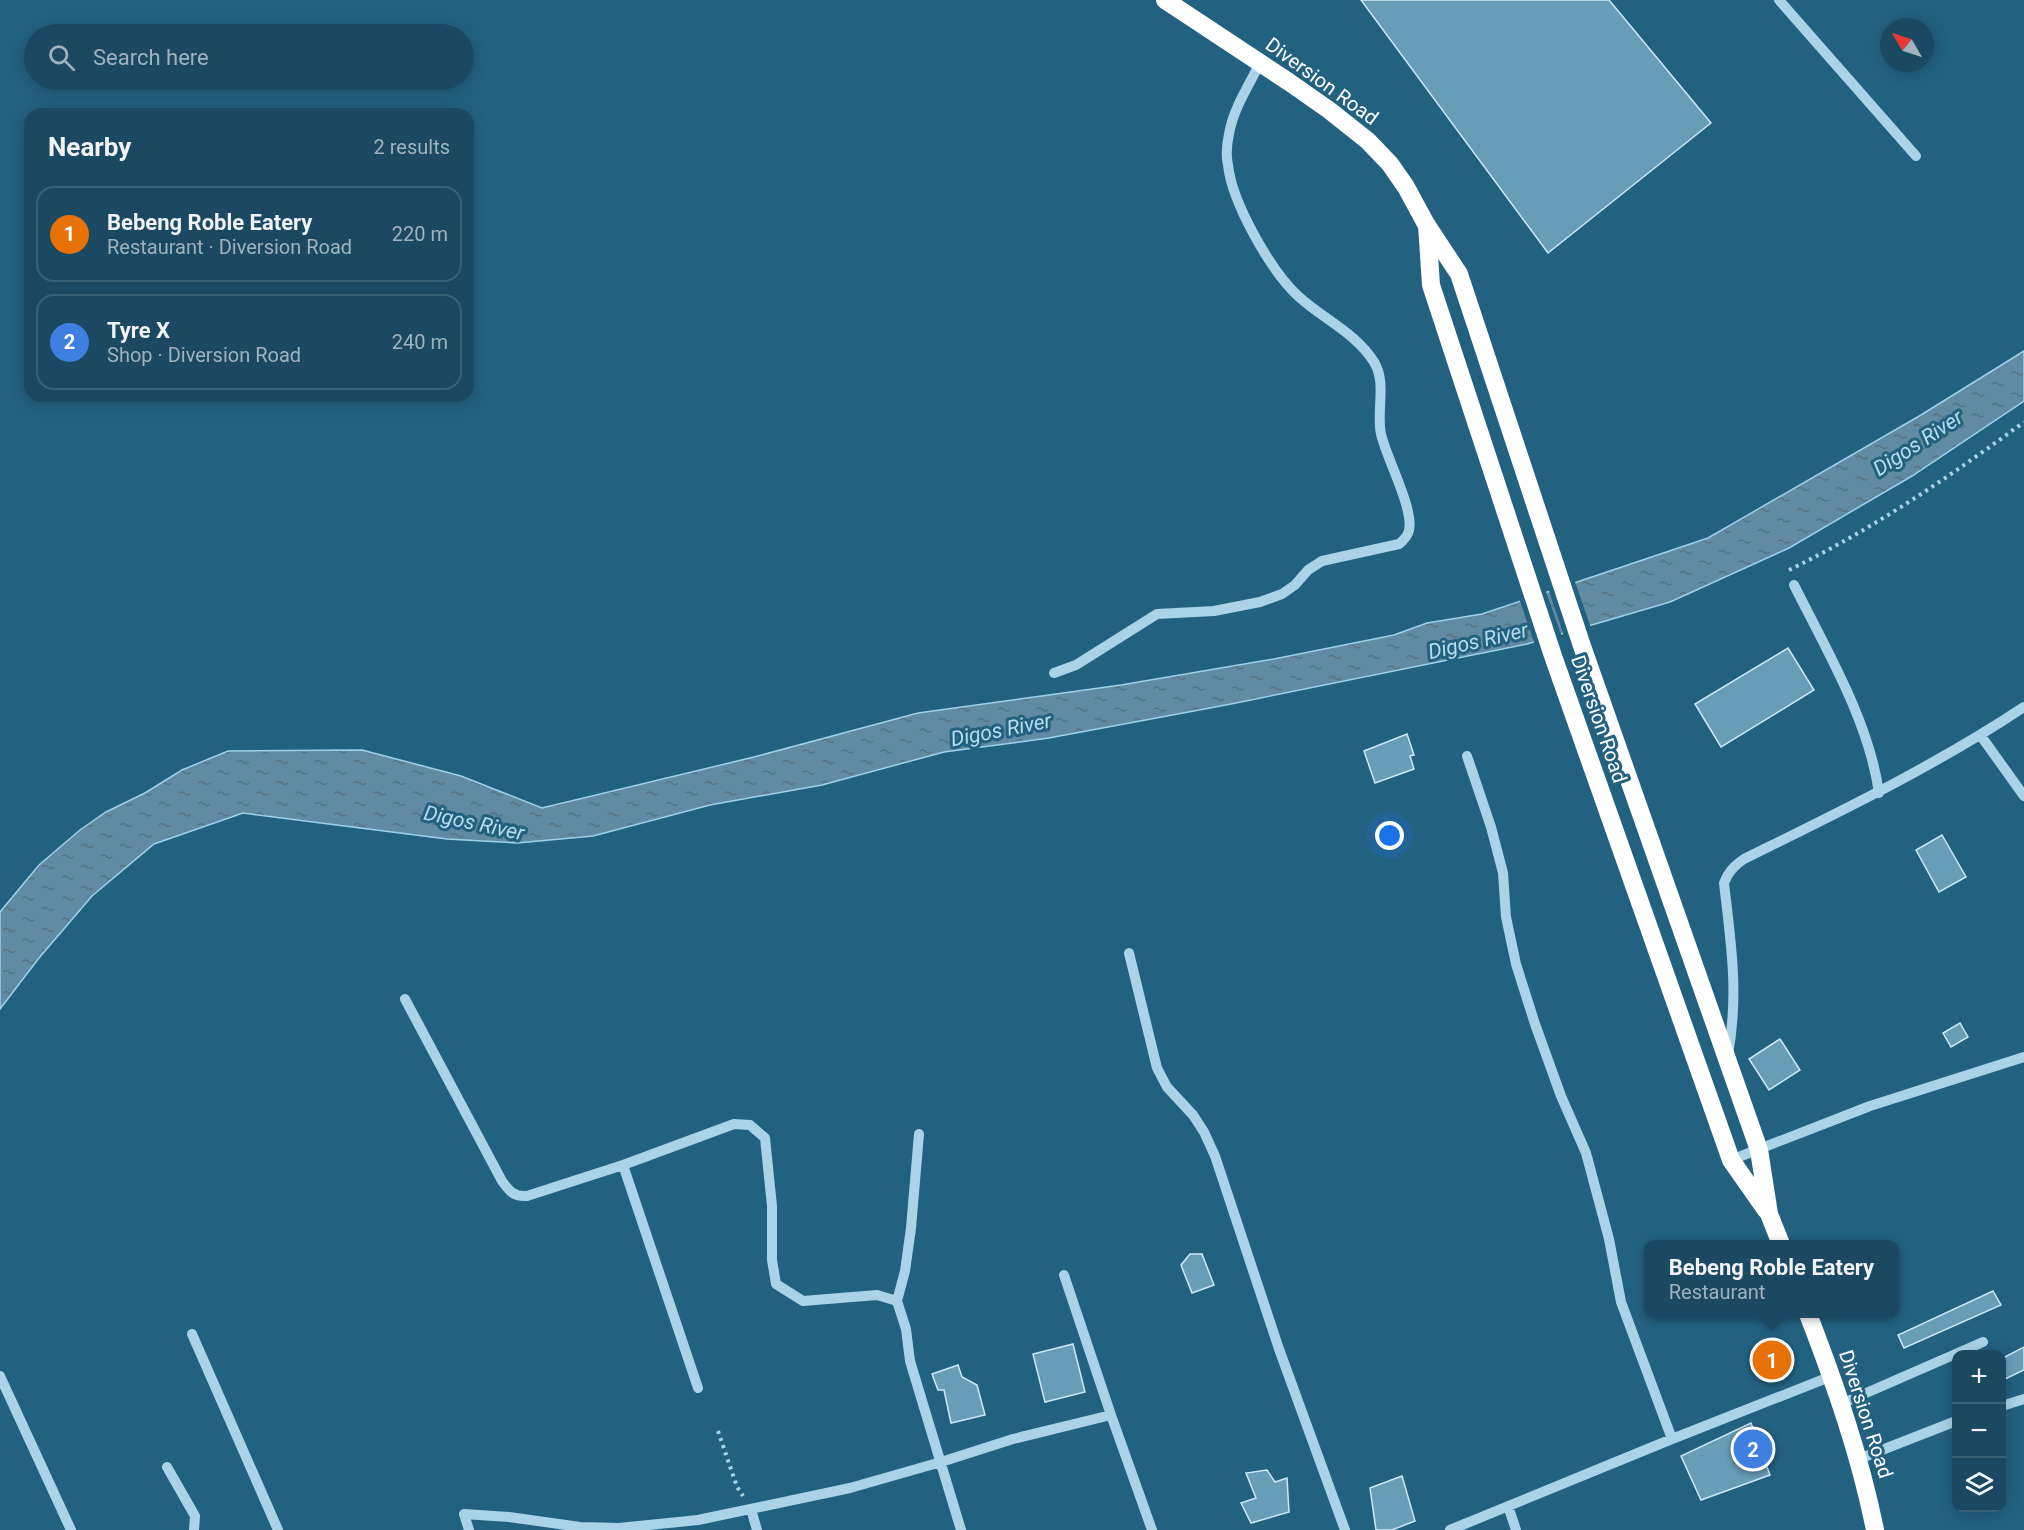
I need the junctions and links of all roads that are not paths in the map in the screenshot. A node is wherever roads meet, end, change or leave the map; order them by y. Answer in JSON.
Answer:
{"nodes":[{"id":1,"x":1165,"y":0,"type":"edge"},
{"id":2,"x":1779,"y":0,"type":"edge"},
{"id":3,"x":1260,"y":63,"type":"junction"},
{"id":4,"x":1916,"y":156,"type":"dead end"},
{"id":5,"x":1426,"y":224,"type":"junction"},
{"id":6,"x":1794,"y":585,"type":"dead end"},
{"id":7,"x":1054,"y":673,"type":"dead end"},
{"id":8,"x":2024,"y":707,"type":"edge"},
{"id":9,"x":1981,"y":736,"type":"junction"},
{"id":10,"x":1467,"y":756,"type":"dead end"},
{"id":11,"x":1879,"y":793,"type":"junction"},
{"id":12,"x":2024,"y":796,"type":"edge"},
{"id":13,"x":1130,"y":953,"type":"dead end"},
{"id":14,"x":405,"y":999,"type":"dead end"},
{"id":15,"x":2024,"y":1057,"type":"edge"},
{"id":16,"x":1727,"y":1058,"type":"junction"},
{"id":17,"x":919,"y":1134,"type":"dead end"},
{"id":18,"x":1759,"y":1150,"type":"junction"},
{"id":19,"x":1731,"y":1160,"type":"junction"},
{"id":20,"x":623,"y":1165,"type":"junction"},
{"id":21,"x":1769,"y":1214,"type":"junction"},
{"id":22,"x":1779,"y":1240,"type":"edge"},
{"id":23,"x":1064,"y":1275,"type":"dead end"},
{"id":24,"x":897,"y":1300,"type":"junction"},
{"id":25,"x":1810,"y":1318,"type":"edge"},
{"id":26,"x":192,"y":1334,"type":"dead end"},
{"id":27,"x":1983,"y":1342,"type":"dead end"},
{"id":28,"x":0,"y":1376,"type":"edge"},
{"id":29,"x":1832,"y":1376,"type":"junction"},
{"id":30,"x":698,"y":1388,"type":"dead end"},
{"id":31,"x":2024,"y":1399,"type":"edge"},
{"id":32,"x":1841,"y":1404,"type":"junction"},
{"id":33,"x":2006,"y":1404,"type":"edge"},
{"id":34,"x":1111,"y":1415,"type":"junction"},
{"id":35,"x":1952,"y":1423,"type":"edge"},
{"id":36,"x":1672,"y":1438,"type":"junction"},
{"id":37,"x":1859,"y":1459,"type":"junction"},
{"id":38,"x":941,"y":1462,"type":"junction"},
{"id":39,"x":167,"y":1467,"type":"dead end"},
{"id":40,"x":1508,"y":1506,"type":"junction"},
{"id":41,"x":751,"y":1509,"type":"junction"},
{"id":42,"x":71,"y":1530,"type":"edge"},
{"id":43,"x":194,"y":1530,"type":"edge"},
{"id":44,"x":278,"y":1530,"type":"edge"},
{"id":45,"x":469,"y":1530,"type":"edge"},
{"id":46,"x":757,"y":1530,"type":"edge"},
{"id":47,"x":961,"y":1530,"type":"edge"},
{"id":48,"x":1152,"y":1530,"type":"edge"},
{"id":49,"x":1345,"y":1530,"type":"edge"},
{"id":50,"x":1450,"y":1530,"type":"edge"},
{"id":51,"x":1516,"y":1530,"type":"edge"},
{"id":52,"x":1875,"y":1530,"type":"edge"}],
"edges":[{"from":1,"to":3,"type":"highway","name":"Diversion Road"},
{"from":2,"to":4,"type":"street"},
{"from":3,"to":5,"type":"highway","name":"Diversion Road"},
{"from":3,"to":7,"type":"street"},
{"from":5,"to":16,"type":"highway","name":"Diversion Road"},
{"from":5,"to":19,"type":"highway","name":"Diversion Road"},
{"from":6,"to":11,"type":"street"},
{"from":8,"to":9,"type":"street"},
{"from":9,"to":11,"type":"street"},
{"from":9,"to":12,"type":"street"},
{"from":10,"to":36,"type":"street"},
{"from":11,"to":16,"type":"street"},
{"from":13,"to":49,"type":"street"},
{"from":14,"to":20,"type":"street"},
{"from":15,"to":18,"type":"street"},
{"from":16,"to":18,"type":"highway","name":"Diversion Road"},
{"from":17,"to":24,"type":"street"},
{"from":18,"to":19,"type":"street"},
{"from":18,"to":21,"type":"highway","name":"Diversion Road"},
{"from":19,"to":21,"type":"highway","name":"Diversion Road"},
{"from":20,"to":24,"type":"street"},
{"from":20,"to":30,"type":"street"},
{"from":21,"to":22,"type":"highway","name":"Diversion Road"},
{"from":23,"to":34,"type":"street"},
{"from":24,"to":38,"type":"street"},
{"from":25,"to":29,"type":"highway","name":"Diversion Road"},
{"from":26,"to":44,"type":"street"},
{"from":27,"to":32,"type":"street"},
{"from":28,"to":42,"type":"street"},
{"from":29,"to":32,"type":"highway","name":"Diversion Road"},
{"from":29,"to":36,"type":"street"},
{"from":31,"to":33,"type":"street"},
{"from":32,"to":37,"type":"highway","name":"Diversion Road"},
{"from":34,"to":38,"type":"street"},
{"from":34,"to":48,"type":"street"},
{"from":35,"to":37,"type":"street"},
{"from":36,"to":40,"type":"street"},
{"from":37,"to":52,"type":"highway","name":"Diversion Road"},
{"from":38,"to":41,"type":"street"},
{"from":38,"to":47,"type":"street"},
{"from":39,"to":43,"type":"street"},
{"from":40,"to":50,"type":"street"},
{"from":40,"to":51,"type":"street"},
{"from":41,"to":45,"type":"street"},
{"from":41,"to":46,"type":"street"}]}
